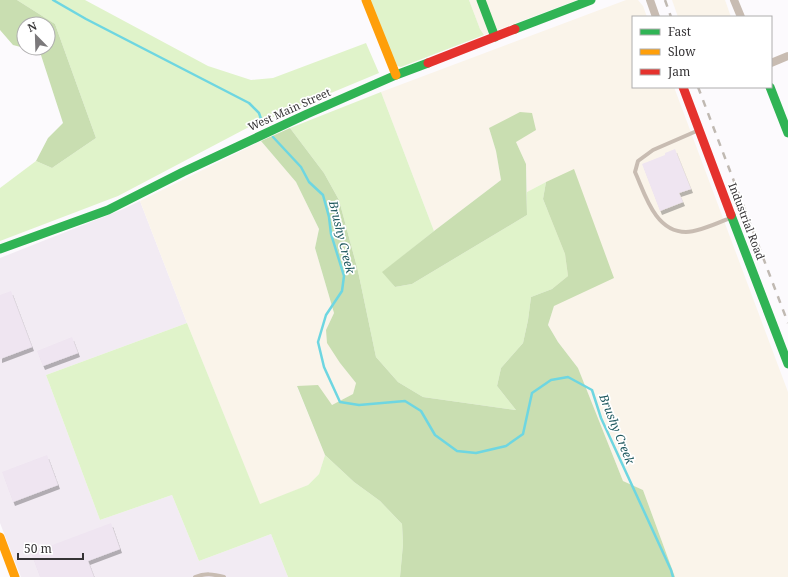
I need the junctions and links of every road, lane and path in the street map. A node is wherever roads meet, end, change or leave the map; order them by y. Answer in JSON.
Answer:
{"nodes":[{"id":1,"x":366,"y":0,"type":"edge"},
{"id":2,"x":481,"y":0,"type":"edge"},
{"id":3,"x":591,"y":0,"type":"edge"},
{"id":4,"x":650,"y":0,"type":"edge"},
{"id":5,"x":734,"y":0,"type":"edge"},
{"id":6,"x":656,"y":16,"type":"edge"},
{"id":7,"x":741,"y":16,"type":"edge"},
{"id":8,"x":495,"y":37,"type":"junction"},
{"id":9,"x":788,"y":56,"type":"edge"},
{"id":10,"x":772,"y":63,"type":"edge"},
{"id":11,"x":396,"y":75,"type":"junction"},
{"id":12,"x":683,"y":88,"type":"edge"},
{"id":13,"x":770,"y":88,"type":"edge"},
{"id":14,"x":699,"y":130,"type":"junction"},
{"id":15,"x":788,"y":133,"type":"edge"},
{"id":16,"x":732,"y":217,"type":"junction"},
{"id":17,"x":0,"y":249,"type":"edge"},
{"id":18,"x":788,"y":364,"type":"edge"},
{"id":19,"x":0,"y":537,"type":"edge"},
{"id":20,"x":15,"y":577,"type":"edge"},
{"id":21,"x":194,"y":577,"type":"edge"},
{"id":22,"x":224,"y":577,"type":"edge"}],
"edges":[{"from":1,"to":11,"type":"main road"},
{"from":2,"to":8,"type":"main road"},
{"from":3,"to":8,"type":"main road","name":"West Main Street"},
{"from":4,"to":6,"type":"street"},
{"from":5,"to":7,"type":"street"},
{"from":8,"to":11,"type":"main road","name":"West Main Street"},
{"from":9,"to":10,"type":"street"},
{"from":11,"to":17,"type":"main road","name":"West Main Street"},
{"from":12,"to":14,"type":"main road","name":"Industrial Road"},
{"from":13,"to":15,"type":"main road"},
{"from":14,"to":16,"type":"main road","name":"Industrial Road"},
{"from":14,"to":16,"type":"lane"},
{"from":16,"to":18,"type":"main road","name":"Industrial Road"},
{"from":19,"to":20,"type":"main road"},
{"from":21,"to":22,"type":"lane"}]}
